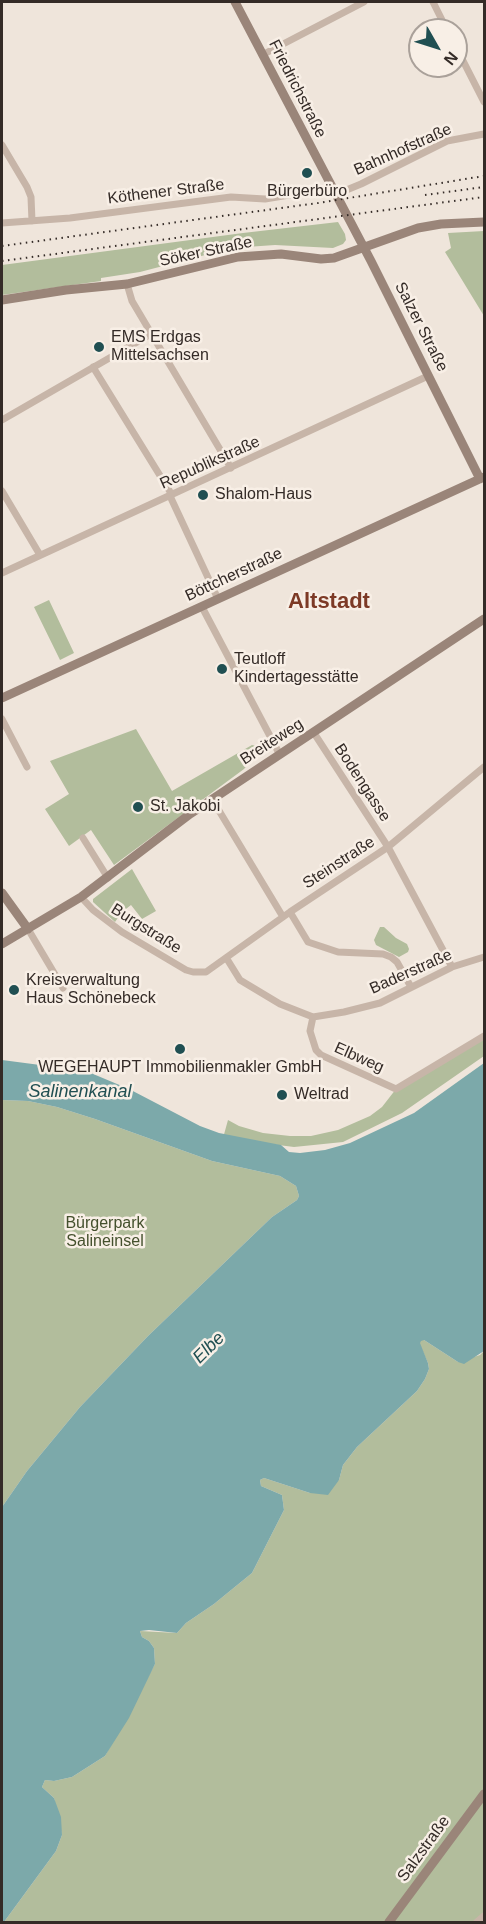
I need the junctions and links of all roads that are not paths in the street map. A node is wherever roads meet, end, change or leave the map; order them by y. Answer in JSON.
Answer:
{"nodes":[{"id":1,"x":235,"y":2,"type":"edge"},
{"id":2,"x":364,"y":2,"type":"edge"},
{"id":3,"x":433,"y":2,"type":"edge"},
{"id":4,"x":441,"y":18,"type":"edge"},
{"id":5,"x":262,"y":54,"type":"junction"},
{"id":6,"x":468,"y":71,"type":"edge"},
{"id":7,"x":484,"y":102,"type":"edge"},
{"id":8,"x":484,"y":134,"type":"edge"},
{"id":9,"x":2,"y":144,"type":"edge"},
{"id":10,"x":333,"y":190,"type":"junction"},
{"id":11,"x":32,"y":221,"type":"junction"},
{"id":12,"x":484,"y":222,"type":"edge"},
{"id":13,"x":2,"y":223,"type":"edge"},
{"id":14,"x":364,"y":248,"type":"junction"},
{"id":15,"x":127,"y":284,"type":"junction"},
{"id":16,"x":2,"y":300,"type":"edge"},
{"id":17,"x":151,"y":334,"type":"junction"},
{"id":18,"x":93,"y":367,"type":"junction"},
{"id":19,"x":428,"y":376,"type":"junction"},
{"id":20,"x":2,"y":420,"type":"edge"},
{"id":21,"x":231,"y":468,"type":"junction"},
{"id":22,"x":482,"y":478,"type":"edge"},
{"id":23,"x":2,"y":491,"type":"edge"},
{"id":24,"x":171,"y":495,"type":"junction"},
{"id":25,"x":40,"y":555,"type":"junction"},
{"id":26,"x":2,"y":573,"type":"edge"},
{"id":27,"x":218,"y":599,"type":"junction"},
{"id":28,"x":202,"y":607,"type":"junction"},
{"id":29,"x":484,"y":619,"type":"edge"},
{"id":30,"x":2,"y":698,"type":"edge"},
{"id":31,"x":2,"y":719,"type":"edge"},
{"id":32,"x":314,"y":733,"type":"junction"},
{"id":33,"x":280,"y":754,"type":"junction"},
{"id":34,"x":27,"y":767,"type":"dead end"},
{"id":35,"x":484,"y":767,"type":"edge"},
{"id":36,"x":212,"y":799,"type":"junction"},
{"id":37,"x":82,"y":838,"type":"dead end"},
{"id":38,"x":388,"y":848,"type":"junction"},
{"id":39,"x":108,"y":878,"type":"junction"},
{"id":40,"x":2,"y":893,"type":"edge"},
{"id":41,"x":81,"y":897,"type":"junction"},
{"id":42,"x":286,"y":915,"type":"junction"},
{"id":43,"x":28,"y":929,"type":"junction"},
{"id":44,"x":2,"y":945,"type":"edge"},
{"id":45,"x":484,"y":957,"type":"edge"},
{"id":46,"x":227,"y":958,"type":"junction"},
{"id":47,"x":452,"y":967,"type":"junction"},
{"id":48,"x":202,"y":973,"type":"joint"},
{"id":49,"x":411,"y":987,"type":"junction"},
{"id":50,"x":63,"y":988,"type":"dead end"},
{"id":51,"x":313,"y":1017,"type":"junction"},
{"id":52,"x":484,"y":1036,"type":"edge"},
{"id":53,"x":484,"y":1794,"type":"edge"},
{"id":54,"x":484,"y":1916,"type":"edge"},
{"id":55,"x":389,"y":1923,"type":"edge"},
{"id":56,"x":477,"y":1923,"type":"edge"}],
"edges":[{"from":1,"to":5,"type":"street","name":"Friedrichstraße"},
{"from":2,"to":5,"type":"street"},
{"from":3,"to":4,"type":"street"},
{"from":5,"to":10,"type":"street","name":"Friedrichstraße"},
{"from":6,"to":7,"type":"street"},
{"from":8,"to":10,"type":"street","name":"Bahnhofstraße"},
{"from":9,"to":11,"type":"street"},
{"from":10,"to":11,"type":"street","name":"Köthener Straße"},
{"from":10,"to":14,"type":"street","name":"Salzer Straße"},
{"from":11,"to":13,"type":"street","name":"Köthener Straße"},
{"from":12,"to":14,"type":"street","name":"Söker Straße"},
{"from":14,"to":15,"type":"street","name":"Söker Straße"},
{"from":14,"to":19,"type":"street","name":"Salzer Straße"},
{"from":15,"to":16,"type":"street","name":"Söker Straße"},
{"from":15,"to":17,"type":"street"},
{"from":17,"to":18,"type":"street"},
{"from":17,"to":21,"type":"street"},
{"from":18,"to":20,"type":"street"},
{"from":18,"to":24,"type":"street"},
{"from":19,"to":21,"type":"street","name":"Republikstraße"},
{"from":19,"to":22,"type":"street","name":"Salzer Straße"},
{"from":21,"to":24,"type":"street","name":"Republikstraße"},
{"from":22,"to":27,"type":"street","name":"Böttcherstraße"},
{"from":23,"to":25,"type":"street"},
{"from":24,"to":25,"type":"street","name":"Republikstraße"},
{"from":24,"to":27,"type":"street"},
{"from":25,"to":26,"type":"street","name":"Republikstraße"},
{"from":27,"to":28,"type":"street","name":"Böttcherstraße"},
{"from":28,"to":30,"type":"street","name":"Böttcherstraße"},
{"from":28,"to":33,"type":"street"},
{"from":29,"to":32,"type":"street","name":"Breiteweg"},
{"from":31,"to":34,"type":"street"},
{"from":32,"to":33,"type":"street","name":"Breiteweg"},
{"from":32,"to":38,"type":"street","name":"Bodengasse"},
{"from":33,"to":36,"type":"street","name":"Breiteweg"},
{"from":35,"to":38,"type":"street","name":"Steinstraße"},
{"from":36,"to":39,"type":"street","name":"Breiteweg"},
{"from":36,"to":42,"type":"street"},
{"from":37,"to":39,"type":"street"},
{"from":38,"to":42,"type":"street","name":"Steinstraße"},
{"from":38,"to":47,"type":"street","name":"Bodengasse"},
{"from":39,"to":41,"type":"street","name":"Breiteweg"},
{"from":40,"to":43,"type":"street"},
{"from":41,"to":43,"type":"street","name":"Breiteweg"},
{"from":41,"to":48,"type":"street","name":"Burgstraße"},
{"from":42,"to":46,"type":"street","name":"Steinstraße"},
{"from":42,"to":49,"type":"street"},
{"from":43,"to":44,"type":"street","name":"Breiteweg"},
{"from":43,"to":50,"type":"street"},
{"from":45,"to":47,"type":"street","name":"Baderstraße"},
{"from":46,"to":48,"type":"street","name":"Steinstraße"},
{"from":46,"to":51,"type":"street"},
{"from":47,"to":49,"type":"street","name":"Baderstraße"},
{"from":49,"to":51,"type":"street","name":"Baderstraße"},
{"from":51,"to":52,"type":"street","name":"Elbweg"},
{"from":53,"to":55,"type":"street","name":"Salzstraße"},
{"from":54,"to":56,"type":"street"}]}
